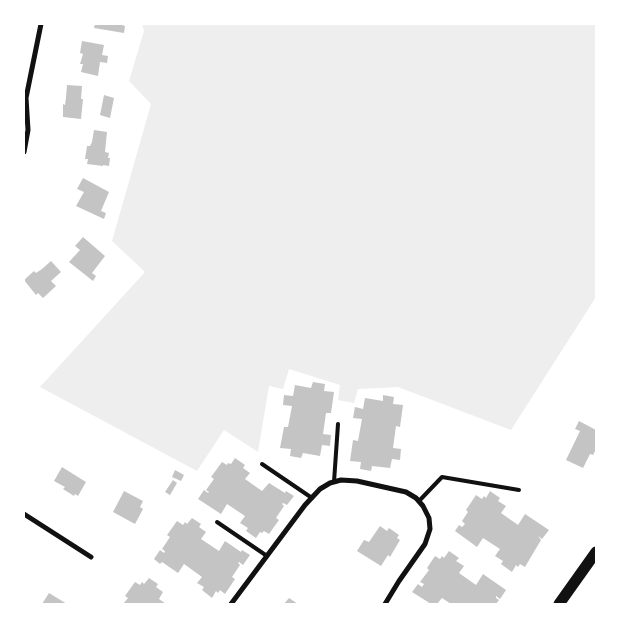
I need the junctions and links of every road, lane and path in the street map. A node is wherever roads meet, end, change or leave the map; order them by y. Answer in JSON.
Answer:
{"nodes":[{"id":1,"x":41,"y":24,"type":"edge"},
{"id":2,"x":24,"y":152,"type":"edge"},
{"id":3,"x":338,"y":424,"type":"dead end"},
{"id":4,"x":262,"y":464,"type":"dead end"},
{"id":5,"x":334,"y":482,"type":"junction"},
{"id":6,"x":519,"y":490,"type":"dead end"},
{"id":7,"x":312,"y":498,"type":"junction"},
{"id":8,"x":419,"y":501,"type":"junction"},
{"id":9,"x":24,"y":514,"type":"edge"},
{"id":10,"x":217,"y":522,"type":"dead end"},
{"id":11,"x":596,"y":552,"type":"edge"},
{"id":12,"x":267,"y":556,"type":"junction"},
{"id":13,"x":91,"y":557,"type":"dead end"},
{"id":14,"x":231,"y":604,"type":"edge"},
{"id":15,"x":385,"y":604,"type":"edge"},
{"id":16,"x":560,"y":604,"type":"edge"}],
"edges":[{"from":1,"to":2,"type":"street"},
{"from":3,"to":5,"type":"lane"},
{"from":4,"to":7,"type":"lane"},
{"from":5,"to":7,"type":"street"},
{"from":5,"to":8,"type":"street"},
{"from":6,"to":8,"type":"lane"},
{"from":7,"to":12,"type":"street"},
{"from":8,"to":15,"type":"street"},
{"from":9,"to":13,"type":"street"},
{"from":10,"to":12,"type":"lane"},
{"from":11,"to":16,"type":"main road"},
{"from":12,"to":14,"type":"street"}]}
